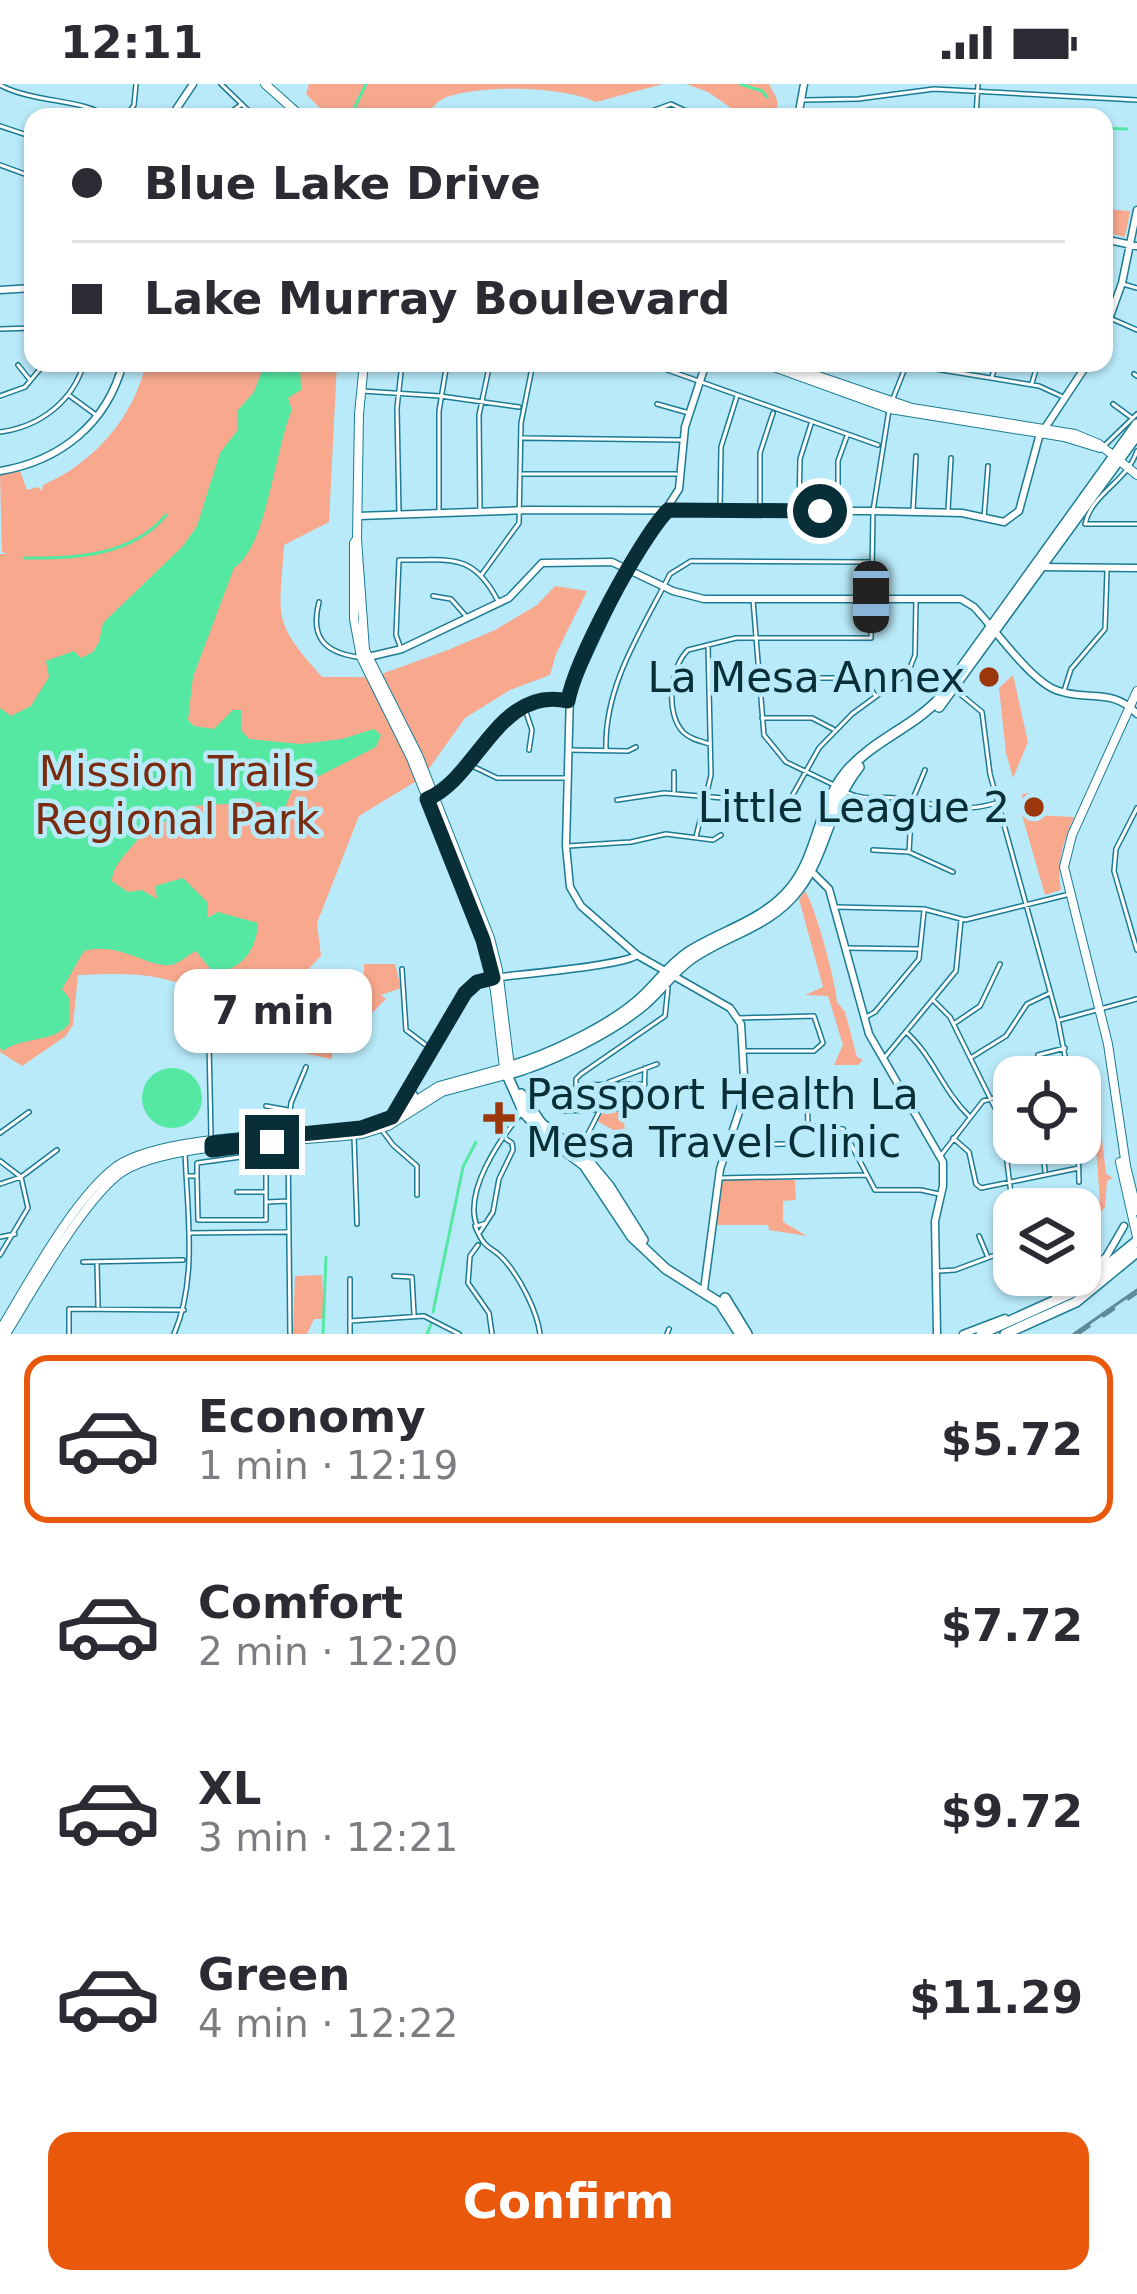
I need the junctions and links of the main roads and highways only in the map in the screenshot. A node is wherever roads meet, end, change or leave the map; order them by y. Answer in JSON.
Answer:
{"nodes":[{"id":1,"x":269,"y":84,"type":"edge"},
{"id":2,"x":296,"y":108,"type":"edge"},
{"id":3,"x":363,"y":372,"type":"edge"},
{"id":4,"x":790,"y":372,"type":"edge"},
{"id":5,"x":804,"y":372,"type":"edge"},
{"id":6,"x":891,"y":406,"type":"junction"},
{"id":7,"x":1136,"y":419,"type":"edge"},
{"id":8,"x":1137,"y":435,"type":"edge"},
{"id":9,"x":1116,"y":458,"type":"junction"},
{"id":10,"x":1133,"y":471,"type":"edge"},
{"id":11,"x":1049,"y":557,"type":"junction"},
{"id":12,"x":1038,"y":567,"type":"junction"},
{"id":13,"x":1056,"y":568,"type":"road end"},
{"id":14,"x":1134,"y":708,"type":"edge"},
{"id":15,"x":1114,"y":742,"type":"junction"},
{"id":16,"x":508,"y":1071,"type":"junction"},
{"id":17,"x":410,"y":1089,"type":"road end"},
{"id":18,"x":419,"y":1103,"type":"junction"},
{"id":19,"x":526,"y":1111,"type":"junction"},
{"id":20,"x":392,"y":1117,"type":"junction"},
{"id":21,"x":354,"y":1132,"type":"junction"},
{"id":22,"x":212,"y":1146,"type":"junction"},
{"id":23,"x":1133,"y":1198,"type":"edge"},
{"id":24,"x":1134,"y":1213,"type":"edge"},
{"id":25,"x":1133,"y":1233,"type":"edge"},
{"id":26,"x":1137,"y":1252,"type":"edge"},
{"id":27,"x":673,"y":1270,"type":"junction"},
{"id":28,"x":39,"y":1276,"type":"junction"},
{"id":29,"x":3,"y":1332,"type":"edge"},
{"id":30,"x":744,"y":1334,"type":"edge"},
{"id":31,"x":981,"y":1334,"type":"edge"},
{"id":32,"x":1005,"y":1334,"type":"edge"}],
"edges":[{"from":1,"to":2,"type":"main road"},
{"from":3,"to":16,"type":"main road"},
{"from":4,"to":6,"type":"main road"},
{"from":5,"to":6,"type":"main road"},
{"from":6,"to":9,"type":"main road"},
{"from":7,"to":9,"type":"main road"},
{"from":8,"to":9,"type":"main road"},
{"from":9,"to":10,"type":"main road"},
{"from":9,"to":11,"type":"main road"},
{"from":9,"to":12,"type":"main road"},
{"from":11,"to":12,"type":"main road"},
{"from":11,"to":13,"type":"main road"},
{"from":12,"to":16,"type":"main road"},
{"from":14,"to":15,"type":"main road"},
{"from":14,"to":15,"type":"main road"},
{"from":15,"to":23,"type":"main road"},
{"from":16,"to":18,"type":"main road"},
{"from":16,"to":19,"type":"main road"},
{"from":17,"to":20,"type":"main road"},
{"from":18,"to":20,"type":"main road"},
{"from":18,"to":21,"type":"main road"},
{"from":19,"to":27,"type":"main road"},
{"from":19,"to":27,"type":"main road"},
{"from":20,"to":21,"type":"main road"},
{"from":21,"to":22,"type":"main road"},
{"from":22,"to":28,"type":"main road"},
{"from":22,"to":28,"type":"main road"},
{"from":23,"to":24,"type":"main road"},
{"from":24,"to":25,"type":"main road"},
{"from":25,"to":31,"type":"main road"},
{"from":26,"to":32,"type":"main road"},
{"from":27,"to":30,"type":"main road"},
{"from":28,"to":29,"type":"main road"}]}
